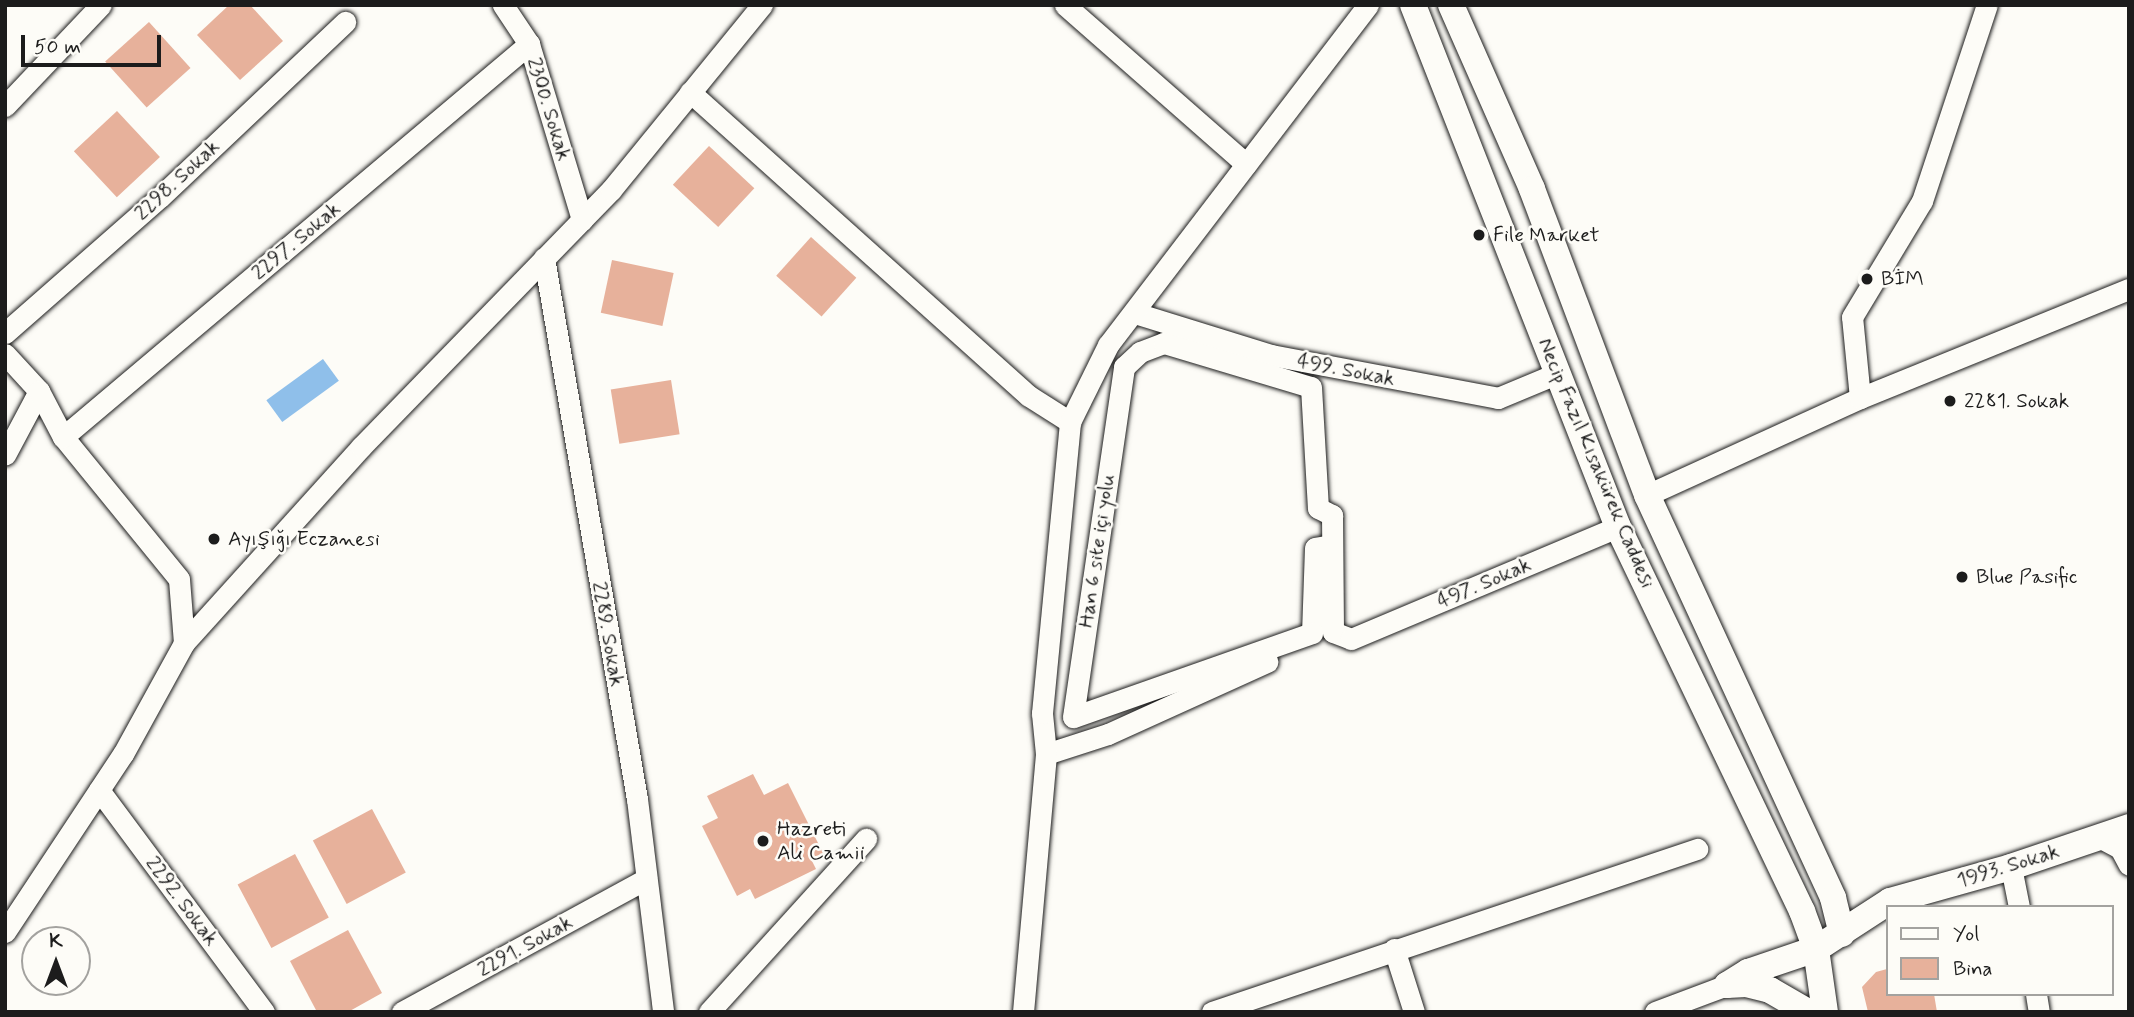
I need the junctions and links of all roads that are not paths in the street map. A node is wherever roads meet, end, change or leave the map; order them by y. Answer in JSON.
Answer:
{"nodes":[{"id":1,"x":101,"y":5,"type":"edge"},
{"id":2,"x":503,"y":5,"type":"edge"},
{"id":3,"x":762,"y":5,"type":"edge"},
{"id":4,"x":1065,"y":5,"type":"edge"},
{"id":5,"x":1368,"y":5,"type":"edge"},
{"id":6,"x":1413,"y":5,"type":"edge"},
{"id":7,"x":1451,"y":5,"type":"edge"},
{"id":8,"x":1987,"y":5,"type":"edge"},
{"id":9,"x":345,"y":22,"type":"dead end"},
{"id":10,"x":529,"y":44,"type":"junction"},
{"id":11,"x":691,"y":92,"type":"junction"},
{"id":12,"x":5,"y":106,"type":"edge"},
{"id":13,"x":1246,"y":164,"type":"junction"},
{"id":14,"x":582,"y":220,"type":"junction"},
{"id":15,"x":544,"y":258,"type":"junction"},
{"id":16,"x":2129,"y":289,"type":"edge"},
{"id":17,"x":1135,"y":313,"type":"junction"},
{"id":18,"x":5,"y":333,"type":"edge"},
{"id":19,"x":5,"y":354,"type":"edge"},
{"id":20,"x":1558,"y":373,"type":"junction"},
{"id":21,"x":39,"y":391,"type":"junction"},
{"id":22,"x":1860,"y":398,"type":"junction"},
{"id":23,"x":1070,"y":422,"type":"junction"},
{"id":24,"x":63,"y":437,"type":"junction"},
{"id":25,"x":5,"y":455,"type":"edge"},
{"id":26,"x":1647,"y":495,"type":"junction"},
{"id":27,"x":1618,"y":527,"type":"junction"},
{"id":28,"x":1332,"y":545,"type":"junction"},
{"id":29,"x":1342,"y":636,"type":"junction"},
{"id":30,"x":184,"y":643,"type":"junction"},
{"id":31,"x":1046,"y":754,"type":"junction"},
{"id":32,"x":99,"y":790,"type":"junction"},
{"id":33,"x":2129,"y":827,"type":"edge"},
{"id":34,"x":2099,"y":837,"type":"junction"},
{"id":35,"x":866,"y":839,"type":"dead end"},
{"id":36,"x":1697,"y":849,"type":"dead end"},
{"id":37,"x":2129,"y":865,"type":"edge"},
{"id":38,"x":2011,"y":867,"type":"junction"},
{"id":39,"x":646,"y":878,"type":"junction"},
{"id":40,"x":2019,"y":905,"type":"edge"},
{"id":41,"x":5,"y":932,"type":"edge"},
{"id":42,"x":1842,"y":934,"type":"junction"},
{"id":43,"x":1394,"y":950,"type":"junction"},
{"id":44,"x":1816,"y":950,"type":"junction"},
{"id":45,"x":1727,"y":985,"type":"junction"},
{"id":46,"x":264,"y":1012,"type":"edge"},
{"id":47,"x":402,"y":1012,"type":"edge"},
{"id":48,"x":663,"y":1012,"type":"edge"},
{"id":49,"x":709,"y":1012,"type":"edge"},
{"id":50,"x":1023,"y":1012,"type":"edge"},
{"id":51,"x":1212,"y":1012,"type":"edge"},
{"id":52,"x":1414,"y":1012,"type":"edge"},
{"id":53,"x":1655,"y":1012,"type":"edge"},
{"id":54,"x":1808,"y":1012,"type":"edge"},
{"id":55,"x":1825,"y":1012,"type":"edge"}],
"edges":[{"from":1,"to":12,"type":"street"},
{"from":2,"to":10,"type":"street","name":"2300. Sokak"},
{"from":3,"to":11,"type":"street"},
{"from":4,"to":13,"type":"street"},
{"from":5,"to":13,"type":"street"},
{"from":6,"to":20,"type":"main road","name":"Necip Fazıl Kısakürek Caddesi"},
{"from":7,"to":26,"type":"main road","name":"Necip Fazıl Kısakürek Caddesi"},
{"from":8,"to":22,"type":"street"},
{"from":9,"to":18,"type":"street","name":"2298. Sokak"},
{"from":10,"to":14,"type":"street","name":"2300. Sokak"},
{"from":10,"to":24,"type":"street","name":"2297. Sokak"},
{"from":11,"to":14,"type":"street"},
{"from":11,"to":23,"type":"street"},
{"from":13,"to":17,"type":"street"},
{"from":14,"to":15,"type":"street"},
{"from":15,"to":30,"type":"street"},
{"from":15,"to":39,"type":"street","name":"2289. Sokak"},
{"from":16,"to":22,"type":"street"},
{"from":17,"to":20,"type":"street","name":"499. Sokak"},
{"from":17,"to":23,"type":"street"},
{"from":19,"to":21,"type":"street"},
{"from":20,"to":27,"type":"main road","name":"Necip Fazıl Kısakürek Caddesi"},
{"from":21,"to":24,"type":"street"},
{"from":21,"to":25,"type":"street"},
{"from":22,"to":26,"type":"street"},
{"from":23,"to":31,"type":"street"},
{"from":24,"to":30,"type":"street"},
{"from":26,"to":27,"type":"main road"},
{"from":26,"to":42,"type":"main road","name":"Necip Fazıl Kısakürek Caddesi"},
{"from":27,"to":29,"type":"street","name":"497. Sokak"},
{"from":27,"to":44,"type":"main road","name":"Necip Fazıl Kısakürek Caddesi"},
{"from":28,"to":28,"type":"street","name":"Han 6 site içi yolu"},
{"from":28,"to":29,"type":"street"},
{"from":29,"to":31,"type":"street","name":"497. Sokak"},
{"from":30,"to":32,"type":"street"},
{"from":31,"to":50,"type":"street"},
{"from":32,"to":41,"type":"street"},
{"from":32,"to":46,"type":"street","name":"2292. Sokak"},
{"from":33,"to":34,"type":"main road","name":"1993. Sokak"},
{"from":34,"to":37,"type":"street"},
{"from":34,"to":38,"type":"main road","name":"1993. Sokak"},
{"from":35,"to":49,"type":"street"},
{"from":36,"to":43,"type":"street"},
{"from":38,"to":40,"type":"street"},
{"from":38,"to":42,"type":"main road","name":"1993. Sokak"},
{"from":39,"to":47,"type":"street","name":"2291. Sokak"},
{"from":39,"to":48,"type":"street","name":"2289. Sokak"},
{"from":42,"to":44,"type":"main road","name":"1993. Sokak"},
{"from":43,"to":51,"type":"street"},
{"from":43,"to":52,"type":"street"},
{"from":44,"to":45,"type":"main road","name":"1993. Sokak"},
{"from":44,"to":55,"type":"main road","name":"Necip Fazıl Kısakürek Caddesi"},
{"from":45,"to":53,"type":"street"},
{"from":45,"to":54,"type":"main road"}]}
